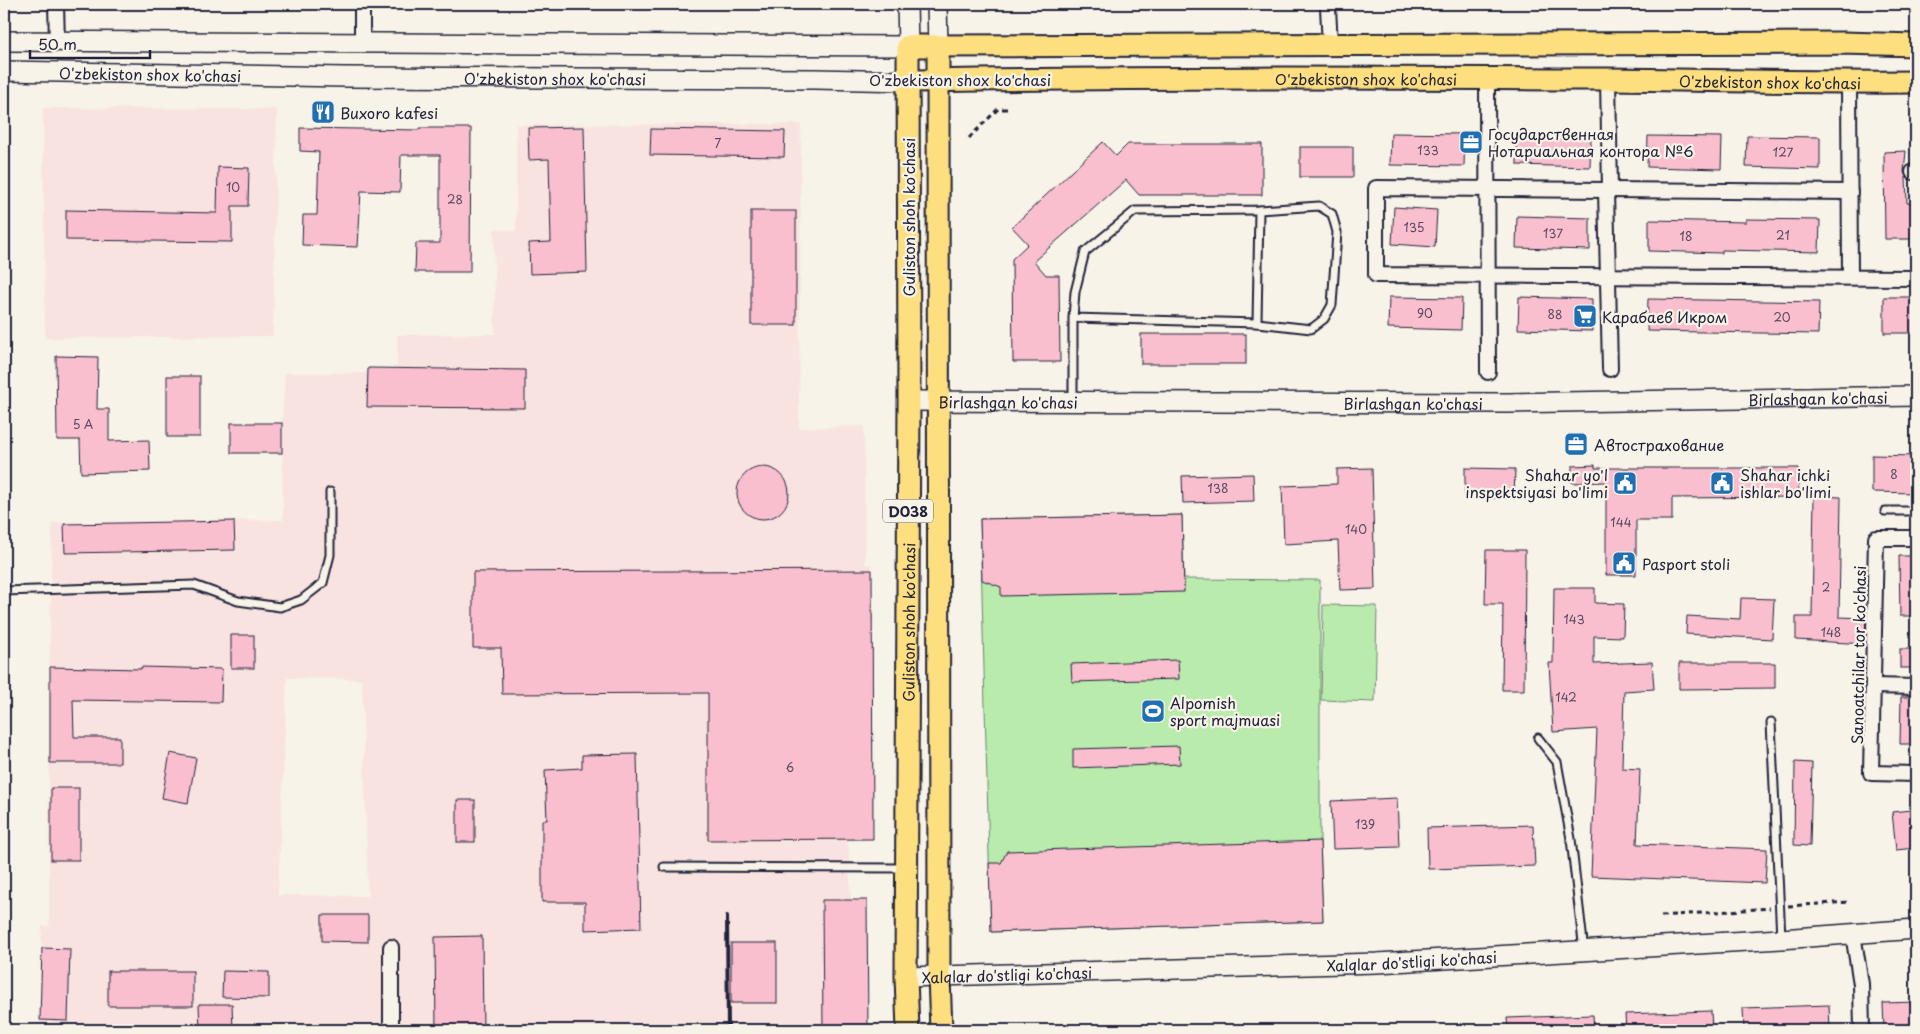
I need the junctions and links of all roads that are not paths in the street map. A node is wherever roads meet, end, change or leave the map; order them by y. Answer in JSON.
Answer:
{"nodes":[{"id":1,"x":56,"y":4,"type":"edge"},
{"id":2,"x":362,"y":4,"type":"edge"},
{"id":3,"x":907,"y":4,"type":"edge"},
{"id":4,"x":938,"y":4,"type":"edge"},
{"id":5,"x":1328,"y":8,"type":"dead end"},
{"id":6,"x":4,"y":42,"type":"edge"},
{"id":7,"x":57,"y":42,"type":"junction"},
{"id":8,"x":362,"y":42,"type":"junction"},
{"id":9,"x":1330,"y":45,"type":"junction"},
{"id":10,"x":1916,"y":45,"type":"edge"},
{"id":11,"x":908,"y":46,"type":"junction"},
{"id":12,"x":938,"y":46,"type":"junction"},
{"id":13,"x":992,"y":46,"type":"junction"},
{"id":14,"x":850,"y":47,"type":"junction"},
{"id":15,"x":4,"y":52,"type":"edge"},
{"id":16,"x":4,"y":70,"type":"edge"},
{"id":17,"x":849,"y":79,"type":"junction"},
{"id":18,"x":992,"y":79,"type":"junction"},
{"id":19,"x":1608,"y":79,"type":"junction"},
{"id":20,"x":938,"y":80,"type":"junction"},
{"id":21,"x":1487,"y":80,"type":"junction"},
{"id":22,"x":908,"y":81,"type":"junction"},
{"id":23,"x":1916,"y":82,"type":"edge"},
{"id":24,"x":1849,"y":83,"type":"junction"},
{"id":25,"x":1487,"y":189,"type":"junction"},
{"id":26,"x":1608,"y":190,"type":"junction"},
{"id":27,"x":1850,"y":192,"type":"junction"},
{"id":28,"x":1259,"y":210,"type":"junction"},
{"id":29,"x":1488,"y":276,"type":"junction"},
{"id":30,"x":1608,"y":276,"type":"junction"},
{"id":31,"x":1850,"y":277,"type":"junction"},
{"id":32,"x":1916,"y":278,"type":"edge"},
{"id":33,"x":1073,"y":318,"type":"junction"},
{"id":34,"x":1257,"y":323,"type":"junction"},
{"id":35,"x":1610,"y":369,"type":"dead end"},
{"id":36,"x":1488,"y":372,"type":"dead end"},
{"id":37,"x":1916,"y":396,"type":"edge"},
{"id":38,"x":939,"y":400,"type":"junction"},
{"id":39,"x":1073,"y":400,"type":"junction"},
{"id":40,"x":909,"y":401,"type":"junction"},
{"id":41,"x":330,"y":492,"type":"dead end"},
{"id":42,"x":1884,"y":511,"type":"dead end"},
{"id":43,"x":1916,"y":511,"type":"edge"},
{"id":44,"x":1916,"y":538,"type":"edge"},
{"id":45,"x":4,"y":591,"type":"edge"},
{"id":46,"x":1874,"y":686,"type":"junction"},
{"id":47,"x":1916,"y":687,"type":"edge"},
{"id":48,"x":1772,"y":722,"type":"dead end"},
{"id":49,"x":1538,"y":738,"type":"dead end"},
{"id":50,"x":1916,"y":774,"type":"edge"},
{"id":51,"x":664,"y":867,"type":"dead end"},
{"id":52,"x":906,"y":868,"type":"junction"},
{"id":53,"x":1916,"y":929,"type":"edge"},
{"id":54,"x":1852,"y":934,"type":"junction"},
{"id":55,"x":1780,"y":939,"type":"junction"},
{"id":56,"x":391,"y":947,"type":"dead end"},
{"id":57,"x":1584,"y":951,"type":"junction"},
{"id":58,"x":939,"y":976,"type":"junction"},
{"id":59,"x":906,"y":977,"type":"junction"},
{"id":60,"x":392,"y":1030,"type":"edge"},
{"id":61,"x":908,"y":1030,"type":"edge"},
{"id":62,"x":941,"y":1030,"type":"edge"},
{"id":63,"x":1862,"y":1030,"type":"edge"}],
"edges":[{"from":1,"to":7,"type":"street"},
{"from":2,"to":8,"type":"street"},
{"from":3,"to":11,"type":"street","name":"Guliston shoh ko'chasi"},
{"from":4,"to":12,"type":"street","name":"Guliston shoh ko'chasi"},
{"from":5,"to":9,"type":"street"},
{"from":6,"to":7,"type":"street","name":"O'zbekiston shox ko'chasi"},
{"from":6,"to":15,"type":"street"},
{"from":7,"to":8,"type":"street","name":"O'zbekiston shox ko'chasi"},
{"from":8,"to":14,"type":"street","name":"O'zbekiston shox ko'chasi"},
{"from":9,"to":10,"type":"main road","name":"O'zbekiston shox ko'chasi"},
{"from":9,"to":13,"type":"main road","name":"O'zbekiston shox ko'chasi"},
{"from":11,"to":12,"type":"main road","name":"O'zbekiston shox ko'chasi"},
{"from":11,"to":14,"type":"street","name":"O'zbekiston shox ko'chasi"},
{"from":11,"to":22,"type":"main road","name":"Guliston shoh ko'chasi","number":"D038"},
{"from":12,"to":13,"type":"main road","name":"O'zbekiston shox ko'chasi"},
{"from":12,"to":20,"type":"main road","name":"Guliston shoh ko'chasi","number":"D038"},
{"from":13,"to":18,"type":"main road"},
{"from":14,"to":17,"type":"street"},
{"from":16,"to":17,"type":"street","name":"O'zbekiston shox ko'chasi"},
{"from":17,"to":22,"type":"street","name":"O'zbekiston shox ko'chasi"},
{"from":18,"to":20,"type":"main road","name":"O'zbekiston shox ko'chasi"},
{"from":18,"to":21,"type":"main road","name":"O'zbekiston shox ko'chasi"},
{"from":19,"to":21,"type":"main road","name":"O'zbekiston shox ko'chasi"},
{"from":19,"to":24,"type":"main road","name":"O'zbekiston shox ko'chasi"},
{"from":19,"to":26,"type":"street"},
{"from":20,"to":22,"type":"main road","name":"O'zbekiston shox ko'chasi"},
{"from":20,"to":38,"type":"main road","name":"Guliston shoh ko'chasi","number":"D038"},
{"from":21,"to":25,"type":"street"},
{"from":22,"to":40,"type":"main road","name":"Guliston shoh ko'chasi","number":"D038"},
{"from":23,"to":24,"type":"main road","name":"O'zbekiston shox ko'chasi"},
{"from":24,"to":27,"type":"street"},
{"from":25,"to":26,"type":"street"},
{"from":25,"to":29,"type":"street"},
{"from":25,"to":29,"type":"street"},
{"from":26,"to":27,"type":"street"},
{"from":26,"to":30,"type":"street"},
{"from":27,"to":31,"type":"street"},
{"from":28,"to":33,"type":"lane"},
{"from":28,"to":34,"type":"lane"},
{"from":28,"to":34,"type":"lane"},
{"from":29,"to":30,"type":"street"},
{"from":29,"to":36,"type":"street"},
{"from":30,"to":31,"type":"street"},
{"from":30,"to":35,"type":"street"},
{"from":31,"to":32,"type":"street"},
{"from":33,"to":34,"type":"lane"},
{"from":33,"to":39,"type":"lane"},
{"from":37,"to":39,"type":"street","name":"Birlashgan ko'chasi"},
{"from":38,"to":39,"type":"street","name":"Birlashgan ko'chasi"},
{"from":38,"to":40,"type":"street","name":"Birlashgan ko'chasi"},
{"from":38,"to":58,"type":"main road","name":"Guliston shoh ko'chasi","number":"D038"},
{"from":40,"to":52,"type":"main road","name":"Guliston shoh ko'chasi","number":"D038"},
{"from":41,"to":45,"type":"lane"},
{"from":42,"to":43,"type":"lane"},
{"from":44,"to":46,"type":"street","name":"Sanoatchilar tor ko'chasi"},
{"from":46,"to":47,"type":"street"},
{"from":46,"to":50,"type":"street","name":"Sanoatchilar tor ko'chasi"},
{"from":48,"to":55,"type":"lane"},
{"from":49,"to":57,"type":"lane"},
{"from":51,"to":52,"type":"lane"},
{"from":52,"to":59,"type":"main road","name":"Guliston shoh ko'chasi","number":"D038"},
{"from":53,"to":54,"type":"street","name":"Xalqlar do'stligi ko'chasi"},
{"from":54,"to":55,"type":"street","name":"Xalqlar do'stligi ko'chasi"},
{"from":54,"to":63,"type":"street"},
{"from":55,"to":57,"type":"street","name":"Xalqlar do'stligi ko'chasi"},
{"from":56,"to":60,"type":"street"},
{"from":57,"to":58,"type":"street","name":"Xalqlar do'stligi ko'chasi"},
{"from":58,"to":59,"type":"street","name":"Xalqlar do'stligi ko'chasi"},
{"from":58,"to":62,"type":"main road","name":"Guliston shoh ko'chasi","number":"D038"},
{"from":59,"to":61,"type":"main road","name":"Guliston shoh ko'chasi","number":"D038"}]}
